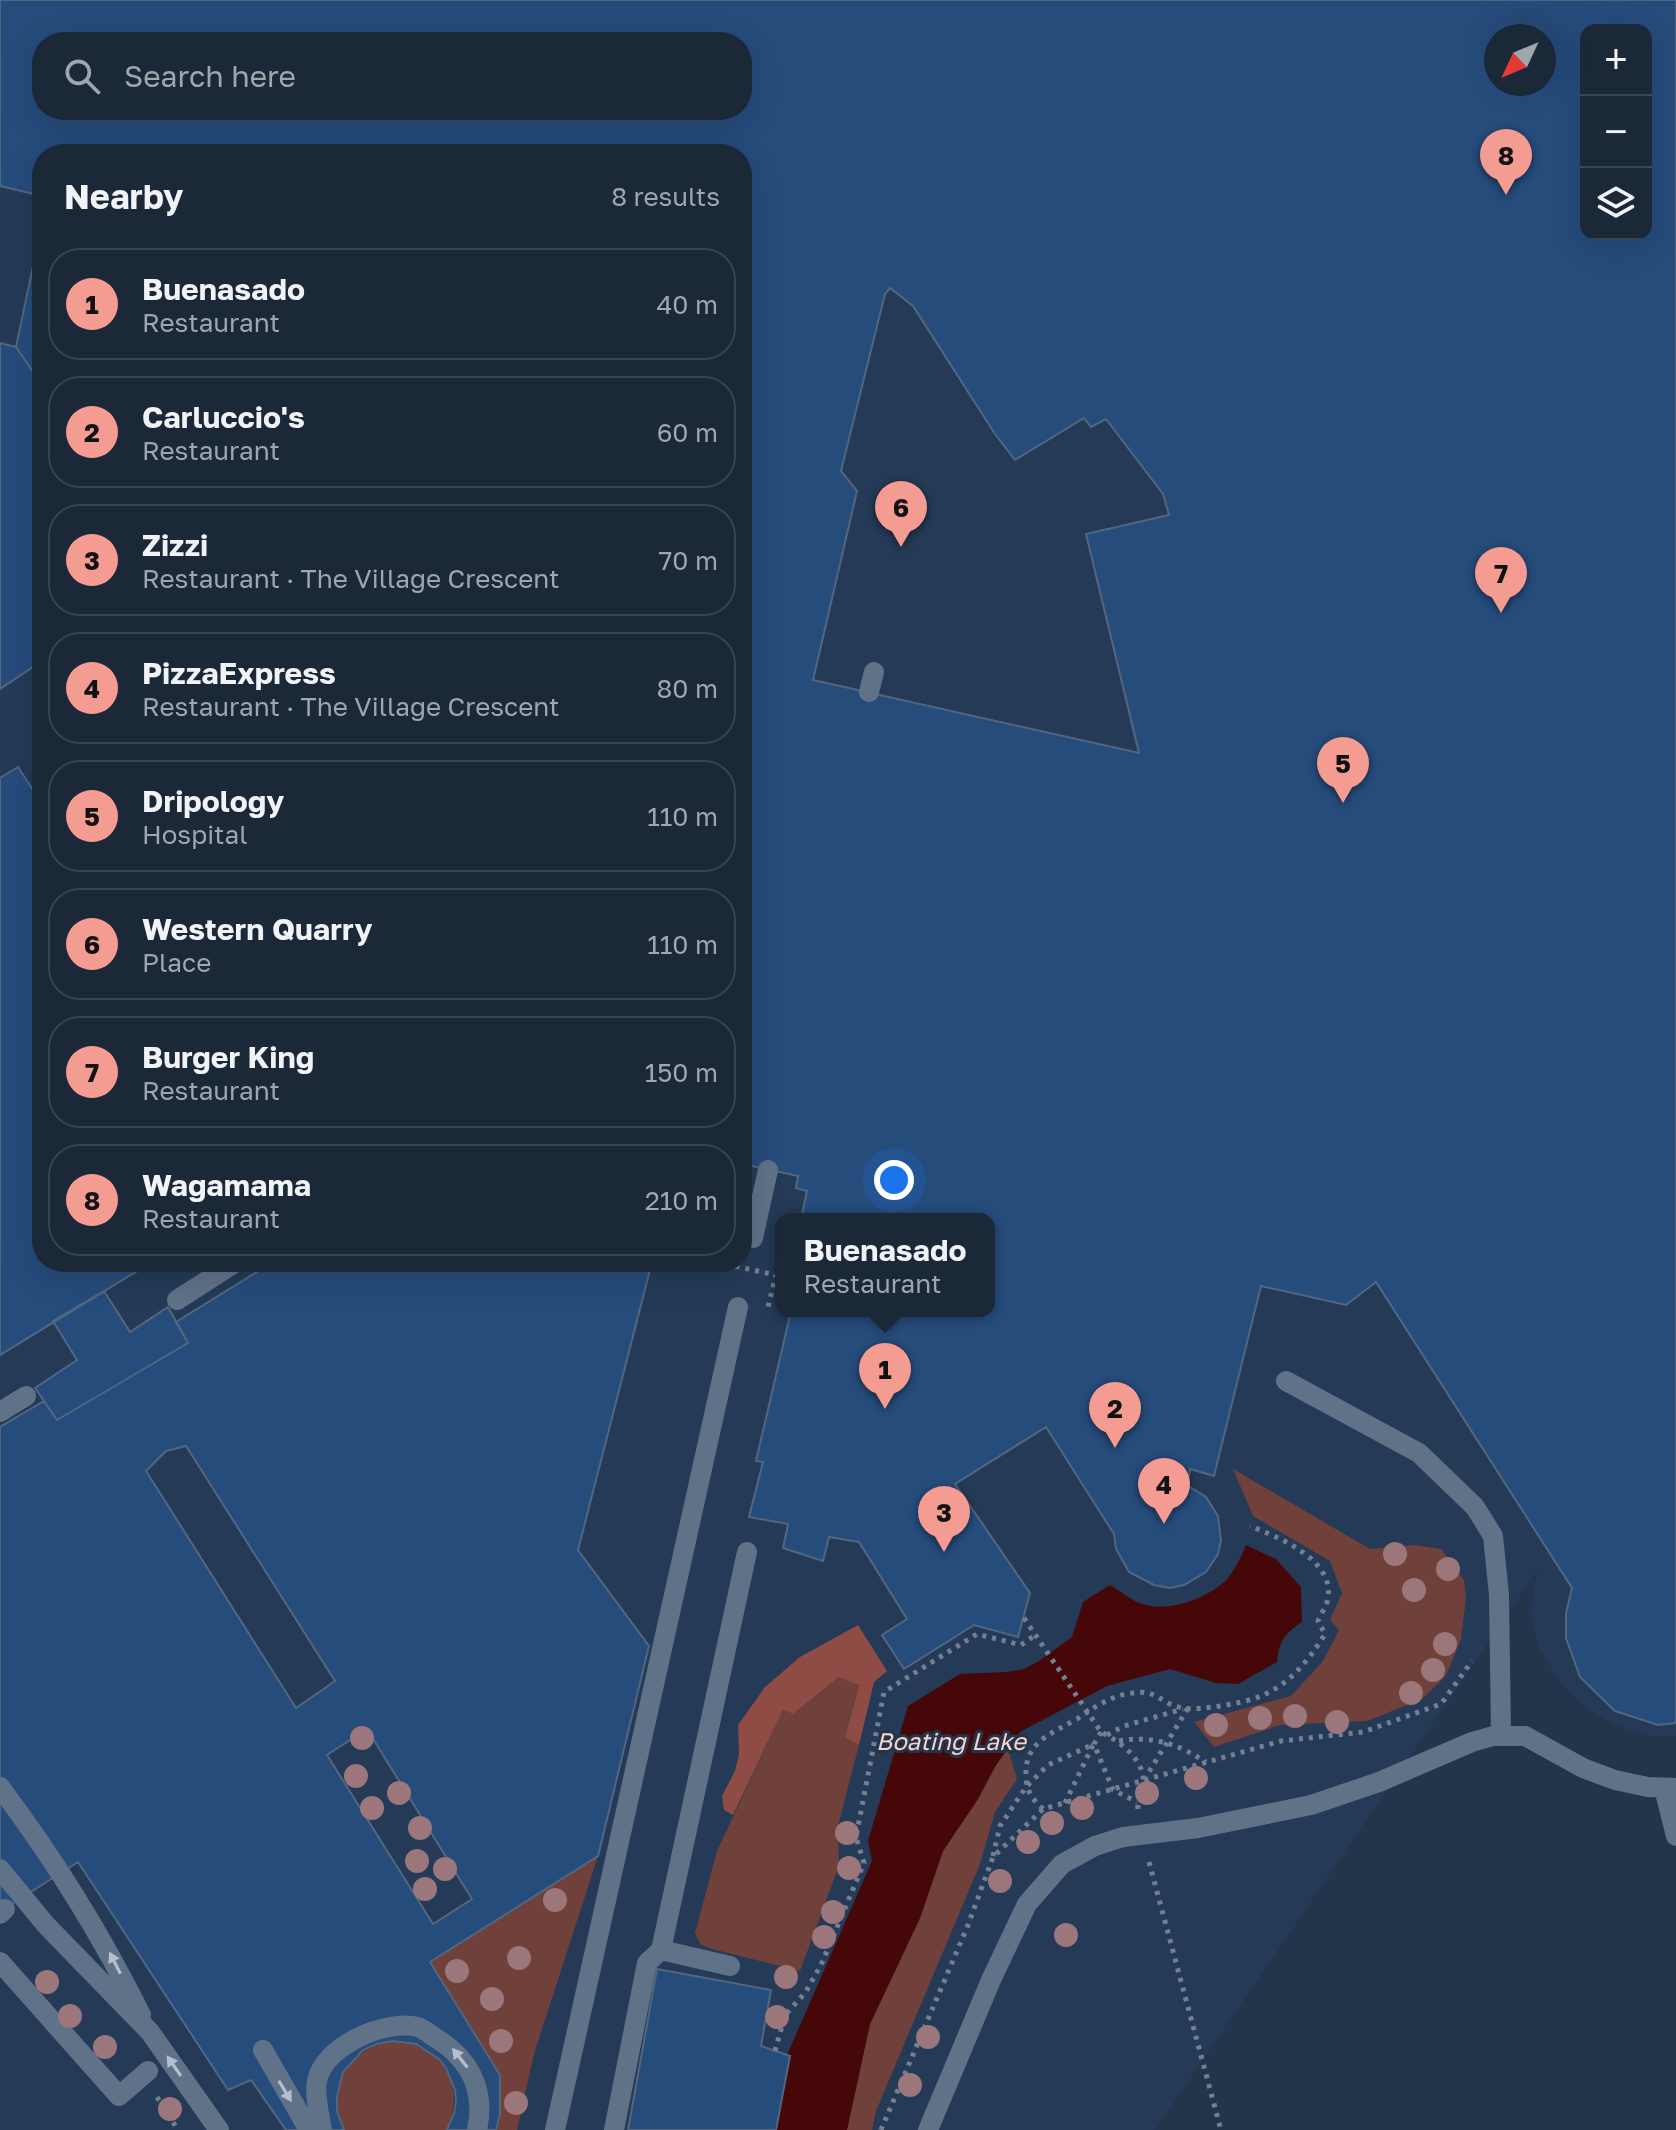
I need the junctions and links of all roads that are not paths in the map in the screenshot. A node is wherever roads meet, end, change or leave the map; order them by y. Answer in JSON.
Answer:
{"nodes":[{"id":1,"x":768,"y":1170,"type":"dead end"},
{"id":2,"x":753,"y":1238,"type":"dead end"},
{"id":3,"x":220,"y":1272,"type":"edge"},
{"id":4,"x":177,"y":1300,"type":"dead end"},
{"id":5,"x":738,"y":1307,"type":"dead end"},
{"id":6,"x":1286,"y":1381,"type":"dead end"},
{"id":7,"x":26,"y":1396,"type":"dead end"},
{"id":8,"x":0,"y":1412,"type":"edge"},
{"id":9,"x":747,"y":1552,"type":"dead end"},
{"id":10,"x":1501,"y":1735,"type":"junction"},
{"id":11,"x":0,"y":1787,"type":"edge"},
{"id":12,"x":1670,"y":1788,"type":"edge"},
{"id":13,"x":1676,"y":1836,"type":"edge"},
{"id":14,"x":0,"y":1869,"type":"edge"},
{"id":15,"x":661,"y":1950,"type":"junction"},
{"id":16,"x":0,"y":1962,"type":"edge"},
{"id":17,"x":730,"y":1966,"type":"dead end"},
{"id":18,"x":150,"y":2032,"type":"junction"},
{"id":19,"x":263,"y":2050,"type":"dead end"},
{"id":20,"x":148,"y":2071,"type":"dead end"},
{"id":21,"x":219,"y":2130,"type":"edge"},
{"id":22,"x":309,"y":2130,"type":"edge"},
{"id":23,"x":322,"y":2130,"type":"edge"},
{"id":24,"x":477,"y":2130,"type":"edge"},
{"id":25,"x":555,"y":2130,"type":"edge"},
{"id":26,"x":614,"y":2130,"type":"edge"},
{"id":27,"x":928,"y":2130,"type":"edge"}],
"edges":[{"from":1,"to":2,"type":"street"},
{"from":3,"to":4,"type":"street"},
{"from":5,"to":25,"type":"street"},
{"from":6,"to":10,"type":"street"},
{"from":7,"to":8,"type":"street"},
{"from":9,"to":15,"type":"street"},
{"from":10,"to":12,"type":"street"},
{"from":10,"to":27,"type":"street"},
{"from":18,"to":11,"type":"street","one_way":true},
{"from":12,"to":13,"type":"street"},
{"from":14,"to":18,"type":"street"},
{"from":15,"to":17,"type":"street"},
{"from":15,"to":26,"type":"street"},
{"from":16,"to":20,"type":"street"},
{"from":21,"to":18,"type":"street","one_way":true},
{"from":19,"to":22,"type":"street","one_way":true},
{"from":24,"to":23,"type":"street","one_way":true}]}
